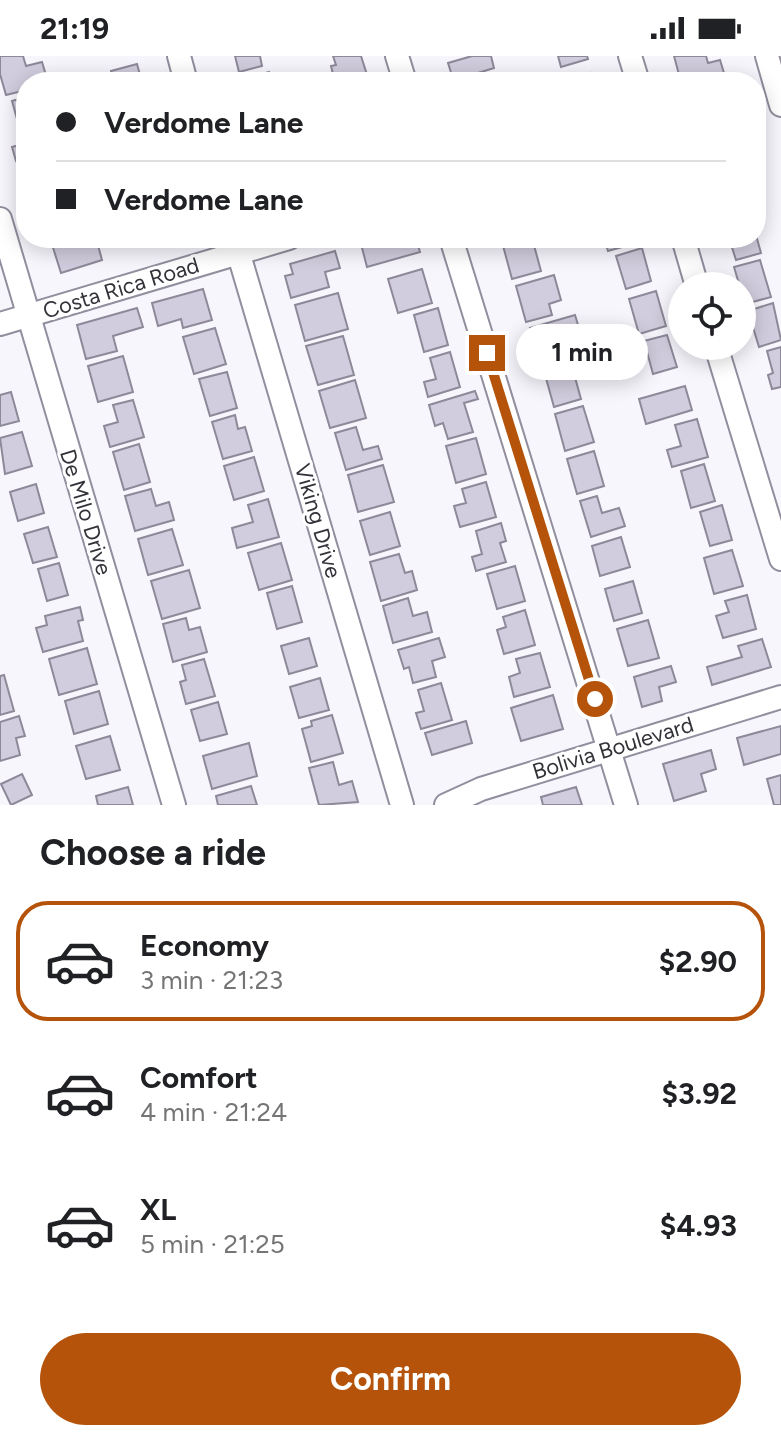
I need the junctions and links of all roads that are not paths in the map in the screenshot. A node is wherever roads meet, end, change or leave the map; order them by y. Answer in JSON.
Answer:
{"nodes":[{"id":1,"x":767,"y":56,"type":"edge"},
{"id":2,"x":771,"y":98,"type":"edge"},
{"id":3,"x":0,"y":219,"type":"edge"},
{"id":4,"x":230,"y":248,"type":"edge"},
{"id":5,"x":237,"y":248,"type":"edge"},
{"id":6,"x":454,"y":248,"type":"edge"},
{"id":7,"x":686,"y":248,"type":"edge"},
{"id":8,"x":693,"y":272,"type":"edge"},
{"id":9,"x":29,"y":316,"type":"junction"},
{"id":10,"x":0,"y":324,"type":"edge"},
{"id":11,"x":720,"y":360,"type":"edge"},
{"id":12,"x":781,"y":559,"type":"edge"},
{"id":13,"x":781,"y":697,"type":"edge"},
{"id":14,"x":610,"y":749,"type":"junction"},
{"id":15,"x":174,"y":805,"type":"edge"},
{"id":16,"x":402,"y":805,"type":"edge"},
{"id":17,"x":446,"y":805,"type":"edge"},
{"id":18,"x":626,"y":805,"type":"edge"}],
"edges":[{"from":1,"to":2,"type":"street"},
{"from":3,"to":9,"type":"street","name":"De Milo Drive"},
{"from":4,"to":9,"type":"street","name":"Costa Rica Road"},
{"from":5,"to":16,"type":"street","name":"Viking Drive"},
{"from":6,"to":14,"type":"street"},
{"from":7,"to":8,"type":"street"},
{"from":9,"to":10,"type":"street","name":"Costa Rica Road"},
{"from":9,"to":15,"type":"street","name":"De Milo Drive"},
{"from":11,"to":12,"type":"street"},
{"from":13,"to":14,"type":"street","name":"Bolivia Boulevard"},
{"from":14,"to":17,"type":"street","name":"Bolivia Boulevard"},
{"from":14,"to":18,"type":"street"}]}
